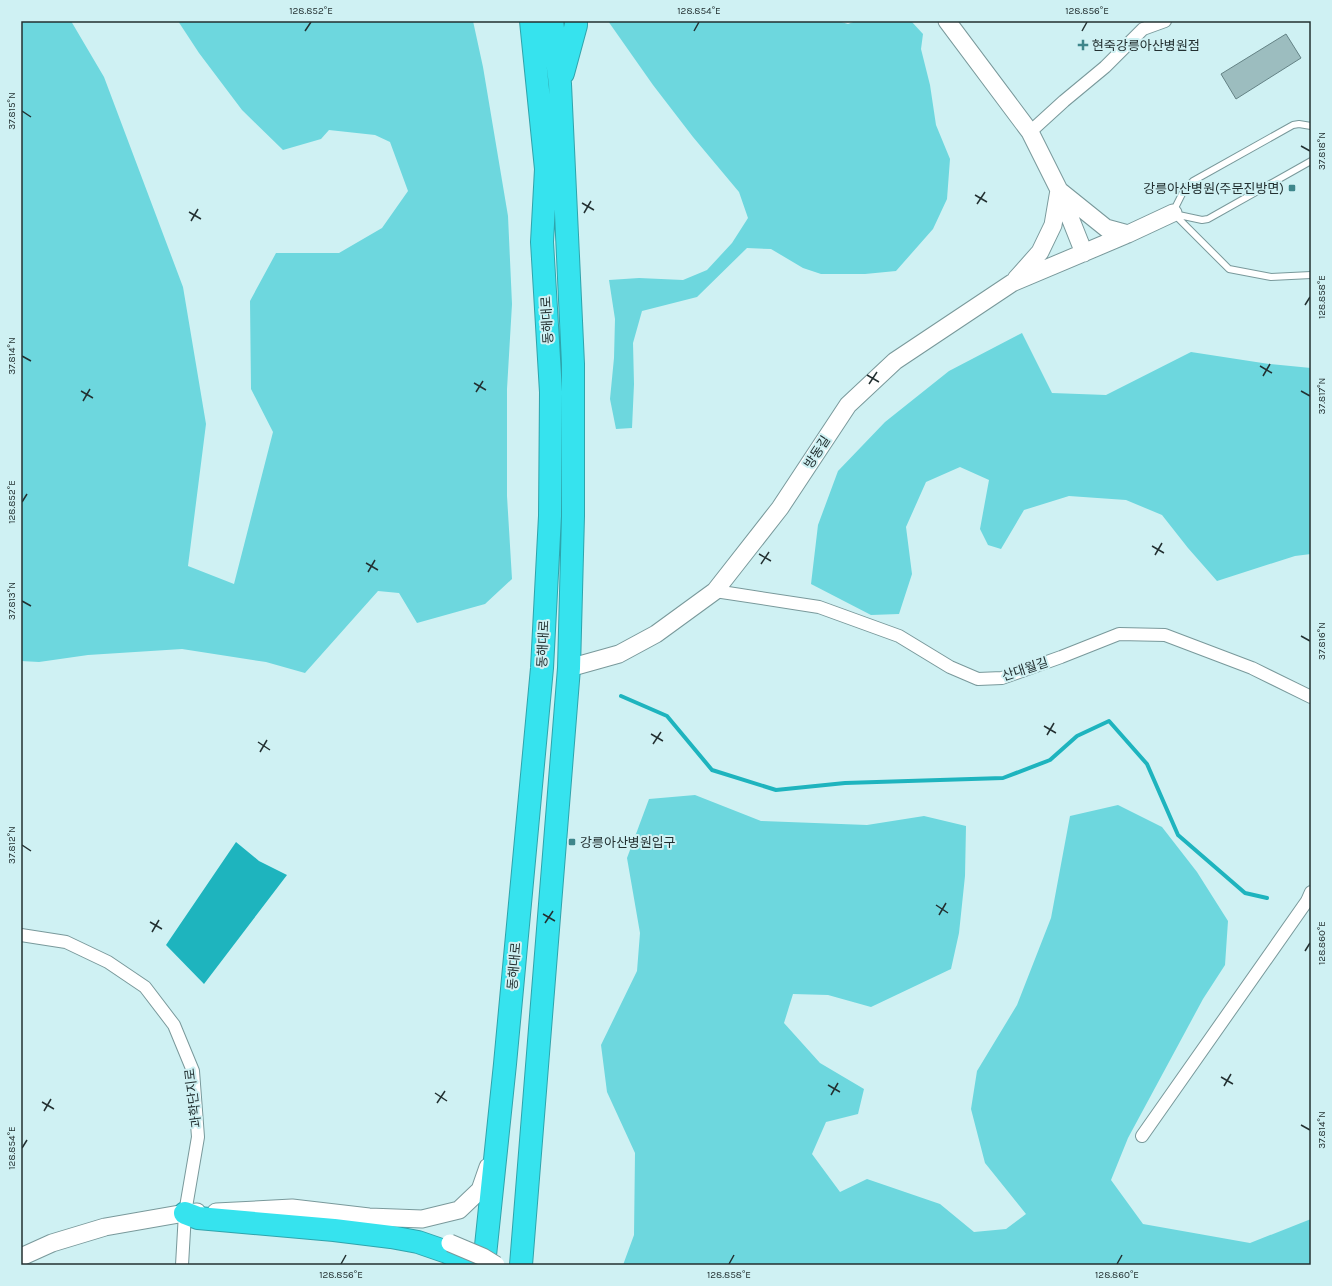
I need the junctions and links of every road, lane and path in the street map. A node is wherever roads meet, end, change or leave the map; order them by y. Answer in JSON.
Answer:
{"nodes":[{"id":1,"x":519,"y":21,"type":"edge"},
{"id":2,"x":531,"y":21,"type":"edge"},
{"id":3,"x":552,"y":21,"type":"edge"},
{"id":4,"x":576,"y":21,"type":"edge"},
{"id":5,"x":947,"y":21,"type":"edge"},
{"id":6,"x":1165,"y":21,"type":"edge"},
{"id":7,"x":560,"y":84,"type":"junction"},
{"id":8,"x":1311,"y":126,"type":"edge"},
{"id":9,"x":1030,"y":132,"type":"junction"},
{"id":10,"x":1311,"y":161,"type":"edge"},
{"id":11,"x":1059,"y":190,"type":"junction"},
{"id":12,"x":1172,"y":213,"type":"junction"},
{"id":13,"x":1128,"y":234,"type":"junction"},
{"id":14,"x":542,"y":242,"type":"junction"},
{"id":15,"x":1084,"y":253,"type":"junction"},
{"id":16,"x":1311,"y":275,"type":"edge"},
{"id":17,"x":1012,"y":283,"type":"junction"},
{"id":18,"x":715,"y":591,"type":"junction"},
{"id":19,"x":542,"y":668,"type":"junction"},
{"id":20,"x":569,"y":668,"type":"junction"},
{"id":21,"x":1311,"y":696,"type":"edge"},
{"id":22,"x":1311,"y":892,"type":"edge"},
{"id":23,"x":21,"y":935,"type":"edge"},
{"id":24,"x":505,"y":1064,"type":"junction"},
{"id":25,"x":1142,"y":1136,"type":"dead end"},
{"id":26,"x":194,"y":1215,"type":"junction"},
{"id":27,"x":450,"y":1253,"type":"edge"},
{"id":28,"x":21,"y":1257,"type":"edge"},
{"id":29,"x":182,"y":1265,"type":"edge"},
{"id":30,"x":475,"y":1265,"type":"edge"},
{"id":31,"x":484,"y":1265,"type":"edge"},
{"id":32,"x":496,"y":1265,"type":"edge"},
{"id":33,"x":521,"y":1265,"type":"edge"}],
"edges":[{"from":1,"to":14,"type":"highway"},
{"from":2,"to":14,"type":"highway","name":"동해대로"},
{"from":3,"to":7,"type":"highway","name":"동해대로"},
{"from":4,"to":7,"type":"highway"},
{"from":5,"to":9,"type":"street"},
{"from":6,"to":9,"type":"street"},
{"from":7,"to":20,"type":"highway","name":"동해대로"},
{"from":8,"to":12,"type":"lane"},
{"from":9,"to":11,"type":"street"},
{"from":10,"to":12,"type":"lane"},
{"from":11,"to":13,"type":"street"},
{"from":11,"to":15,"type":"street"},
{"from":11,"to":17,"type":"street"},
{"from":12,"to":13,"type":"street","name":"방동길"},
{"from":12,"to":16,"type":"lane"},
{"from":13,"to":15,"type":"street","name":"방동길"},
{"from":14,"to":19,"type":"highway","name":"동해대로"},
{"from":15,"to":17,"type":"street","name":"방동길"},
{"from":17,"to":18,"type":"street","name":"방동길"},
{"from":18,"to":20,"type":"street","name":"방동길"},
{"from":18,"to":21,"type":"street","name":"산대월길"},
{"from":19,"to":20,"type":"highway"},
{"from":19,"to":24,"type":"highway","name":"동해대로"},
{"from":20,"to":33,"type":"highway","name":"동해대로"},
{"from":22,"to":25,"type":"street"},
{"from":23,"to":26,"type":"street","name":"과학단지로"},
{"from":24,"to":26,"type":"street"},
{"from":24,"to":31,"type":"highway","name":"동해대로"},
{"from":26,"to":27,"type":"highway"},
{"from":26,"to":28,"type":"street"},
{"from":26,"to":29,"type":"street","name":"과학단지로"},
{"from":27,"to":30,"type":"highway"},
{"from":27,"to":32,"type":"street","bridge":true}]}
